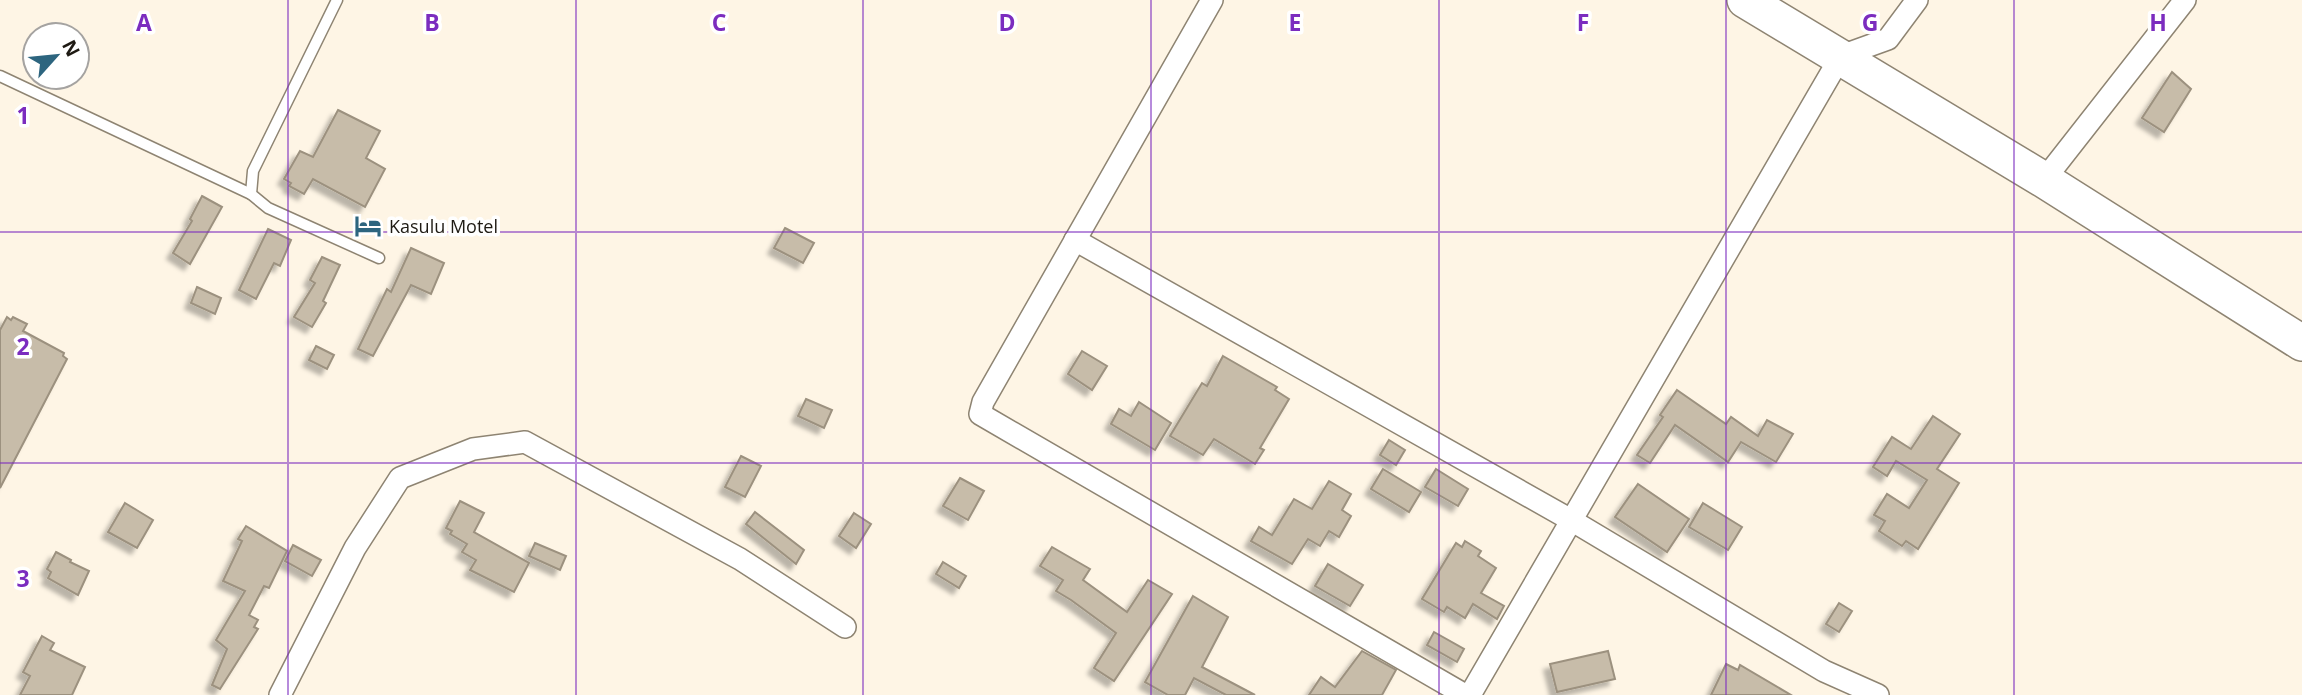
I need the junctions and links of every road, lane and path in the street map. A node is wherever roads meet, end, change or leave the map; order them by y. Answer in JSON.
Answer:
{"nodes":[{"id":1,"x":337,"y":0,"type":"edge"},
{"id":2,"x":1212,"y":0,"type":"edge"},
{"id":3,"x":1745,"y":0,"type":"edge"},
{"id":4,"x":1917,"y":0,"type":"edge"},
{"id":5,"x":2185,"y":0,"type":"edge"},
{"id":6,"x":1841,"y":56,"type":"junction"},
{"id":7,"x":0,"y":76,"type":"edge"},
{"id":8,"x":2044,"y":180,"type":"junction"},
{"id":9,"x":251,"y":194,"type":"junction"},
{"id":10,"x":1075,"y":240,"type":"junction"},
{"id":11,"x":379,"y":258,"type":"dead end"},
{"id":12,"x":2302,"y":343,"type":"edge"},
{"id":13,"x":1571,"y":520,"type":"junction"},
{"id":14,"x":845,"y":627,"type":"dead end"},
{"id":15,"x":280,"y":695,"type":"edge"},
{"id":16,"x":1468,"y":695,"type":"edge"},
{"id":17,"x":1878,"y":695,"type":"edge"}],
"edges":[{"from":1,"to":9,"type":"lane"},
{"from":2,"to":10,"type":"street"},
{"from":3,"to":6,"type":"highway"},
{"from":4,"to":6,"type":"street"},
{"from":5,"to":8,"type":"street"},
{"from":6,"to":8,"type":"highway"},
{"from":6,"to":13,"type":"street"},
{"from":7,"to":9,"type":"lane"},
{"from":8,"to":12,"type":"highway"},
{"from":9,"to":11,"type":"lane"},
{"from":10,"to":13,"type":"street"},
{"from":10,"to":16,"type":"street"},
{"from":13,"to":16,"type":"street"},
{"from":13,"to":17,"type":"street"},
{"from":14,"to":15,"type":"street"}]}
